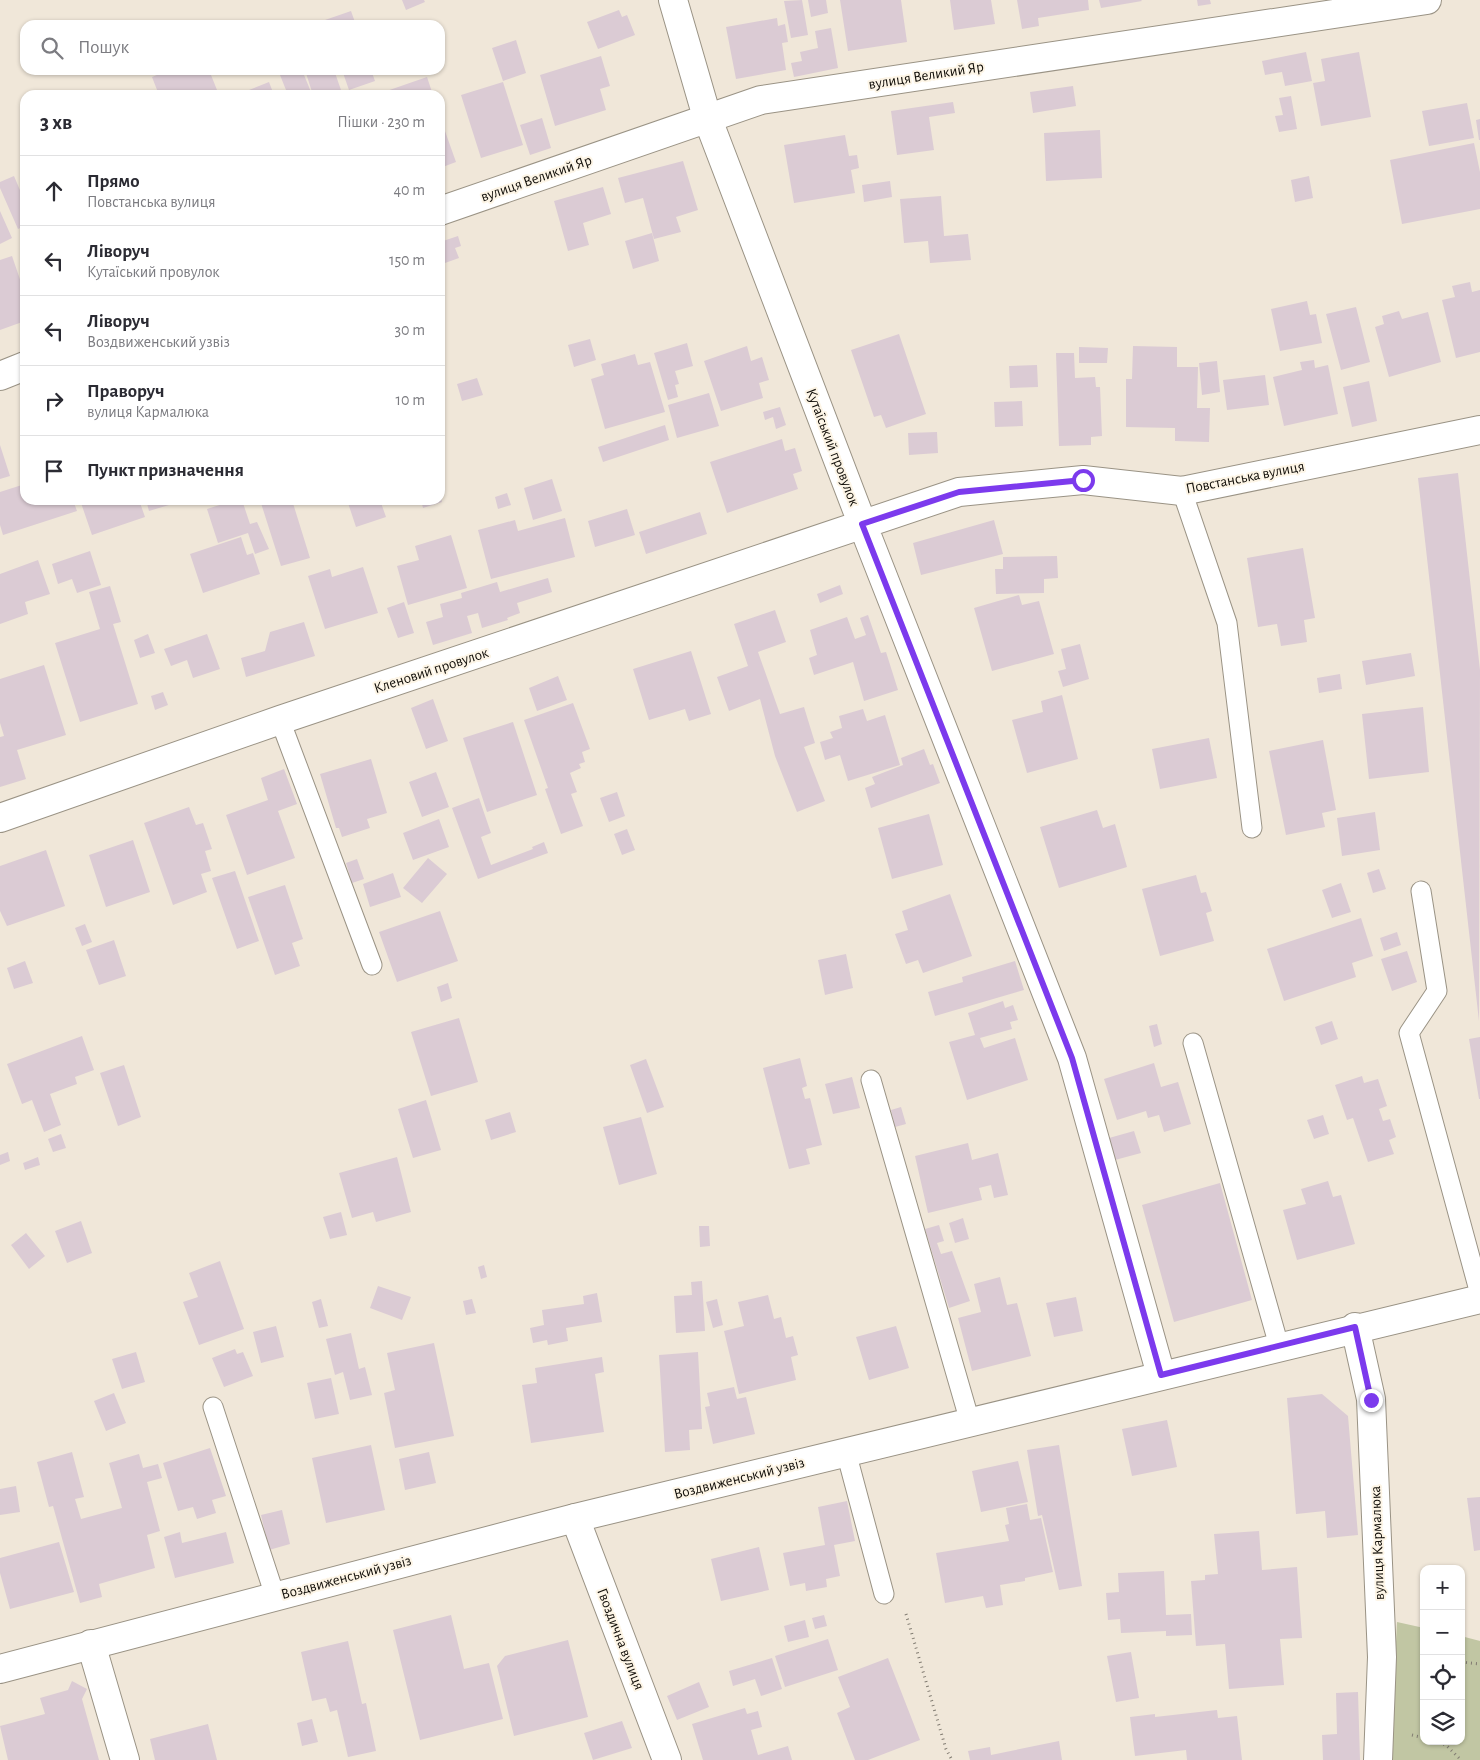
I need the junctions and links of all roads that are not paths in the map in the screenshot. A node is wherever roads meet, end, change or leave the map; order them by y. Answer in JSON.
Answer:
{"nodes":[{"id":1,"x":673,"y":0,"type":"edge"},
{"id":2,"x":1426,"y":0,"type":"edge"},
{"id":3,"x":707,"y":117,"type":"junction"},
{"id":4,"x":445,"y":209,"type":"edge"},
{"id":5,"x":20,"y":368,"type":"edge"},
{"id":6,"x":0,"y":376,"type":"edge"},
{"id":7,"x":1480,"y":430,"type":"edge"},
{"id":8,"x":1182,"y":491,"type":"junction"},
{"id":9,"x":862,"y":524,"type":"junction"},
{"id":10,"x":280,"y":720,"type":"junction"},
{"id":11,"x":0,"y":818,"type":"edge"},
{"id":12,"x":1252,"y":828,"type":"dead end"},
{"id":13,"x":1421,"y":891,"type":"dead end"},
{"id":14,"x":372,"y":965,"type":"dead end"},
{"id":15,"x":1193,"y":1043,"type":"dead end"},
{"id":16,"x":871,"y":1080,"type":"dead end"},
{"id":17,"x":1480,"y":1294,"type":"edge"},
{"id":18,"x":1480,"y":1299,"type":"edge"},
{"id":19,"x":1355,"y":1327,"type":"junction"},
{"id":20,"x":1279,"y":1346,"type":"junction"},
{"id":21,"x":1161,"y":1375,"type":"junction"},
{"id":22,"x":213,"y":1407,"type":"dead end"},
{"id":23,"x":970,"y":1422,"type":"junction"},
{"id":24,"x":846,"y":1452,"type":"junction"},
{"id":25,"x":575,"y":1518,"type":"junction"},
{"id":26,"x":884,"y":1594,"type":"road end"},
{"id":27,"x":275,"y":1596,"type":"junction"},
{"id":28,"x":92,"y":1644,"type":"junction"},
{"id":29,"x":0,"y":1669,"type":"edge"},
{"id":30,"x":126,"y":1760,"type":"edge"},
{"id":31,"x":666,"y":1760,"type":"edge"},
{"id":32,"x":1378,"y":1760,"type":"edge"}],
"edges":[{"from":1,"to":3,"type":"street","name":"Кутаїський провулок"},
{"from":2,"to":3,"type":"street","name":"вулиця Великий Яр"},
{"from":3,"to":4,"type":"street","name":"вулиця Великий Яр"},
{"from":3,"to":9,"type":"street","name":"Кутаїський провулок"},
{"from":5,"to":6,"type":"street"},
{"from":7,"to":8,"type":"street","name":"Повстанська вулиця"},
{"from":8,"to":9,"type":"street","name":"Повстанська вулиця"},
{"from":8,"to":12,"type":"lane"},
{"from":9,"to":10,"type":"street","name":"Кленовий провулок"},
{"from":9,"to":21,"type":"street","name":"Кутаїський провулок"},
{"from":10,"to":11,"type":"street","name":"Кленовий провулок"},
{"from":10,"to":14,"type":"lane"},
{"from":13,"to":17,"type":"lane"},
{"from":15,"to":20,"type":"lane"},
{"from":16,"to":23,"type":"lane"},
{"from":18,"to":19,"type":"street","name":"Воздвиженський узвіз"},
{"from":19,"to":20,"type":"street","name":"Воздвиженський узвіз"},
{"from":19,"to":32,"type":"street","name":"вулиця Кармалюка"},
{"from":20,"to":21,"type":"street","name":"Воздвиженський узвіз"},
{"from":21,"to":23,"type":"street","name":"Воздвиженський узвіз"},
{"from":22,"to":27,"type":"lane"},
{"from":23,"to":24,"type":"street","name":"Воздвиженський узвіз"},
{"from":24,"to":25,"type":"street","name":"Воздвиженський узвіз"},
{"from":24,"to":26,"type":"lane"},
{"from":25,"to":27,"type":"street","name":"Воздвиженський узвіз"},
{"from":25,"to":31,"type":"street","name":"Гвоздична вулиця"},
{"from":27,"to":28,"type":"street","name":"Воздвиженський узвіз"},
{"from":28,"to":29,"type":"street","name":"Воздвиженський узвіз"},
{"from":28,"to":30,"type":"street"}]}
